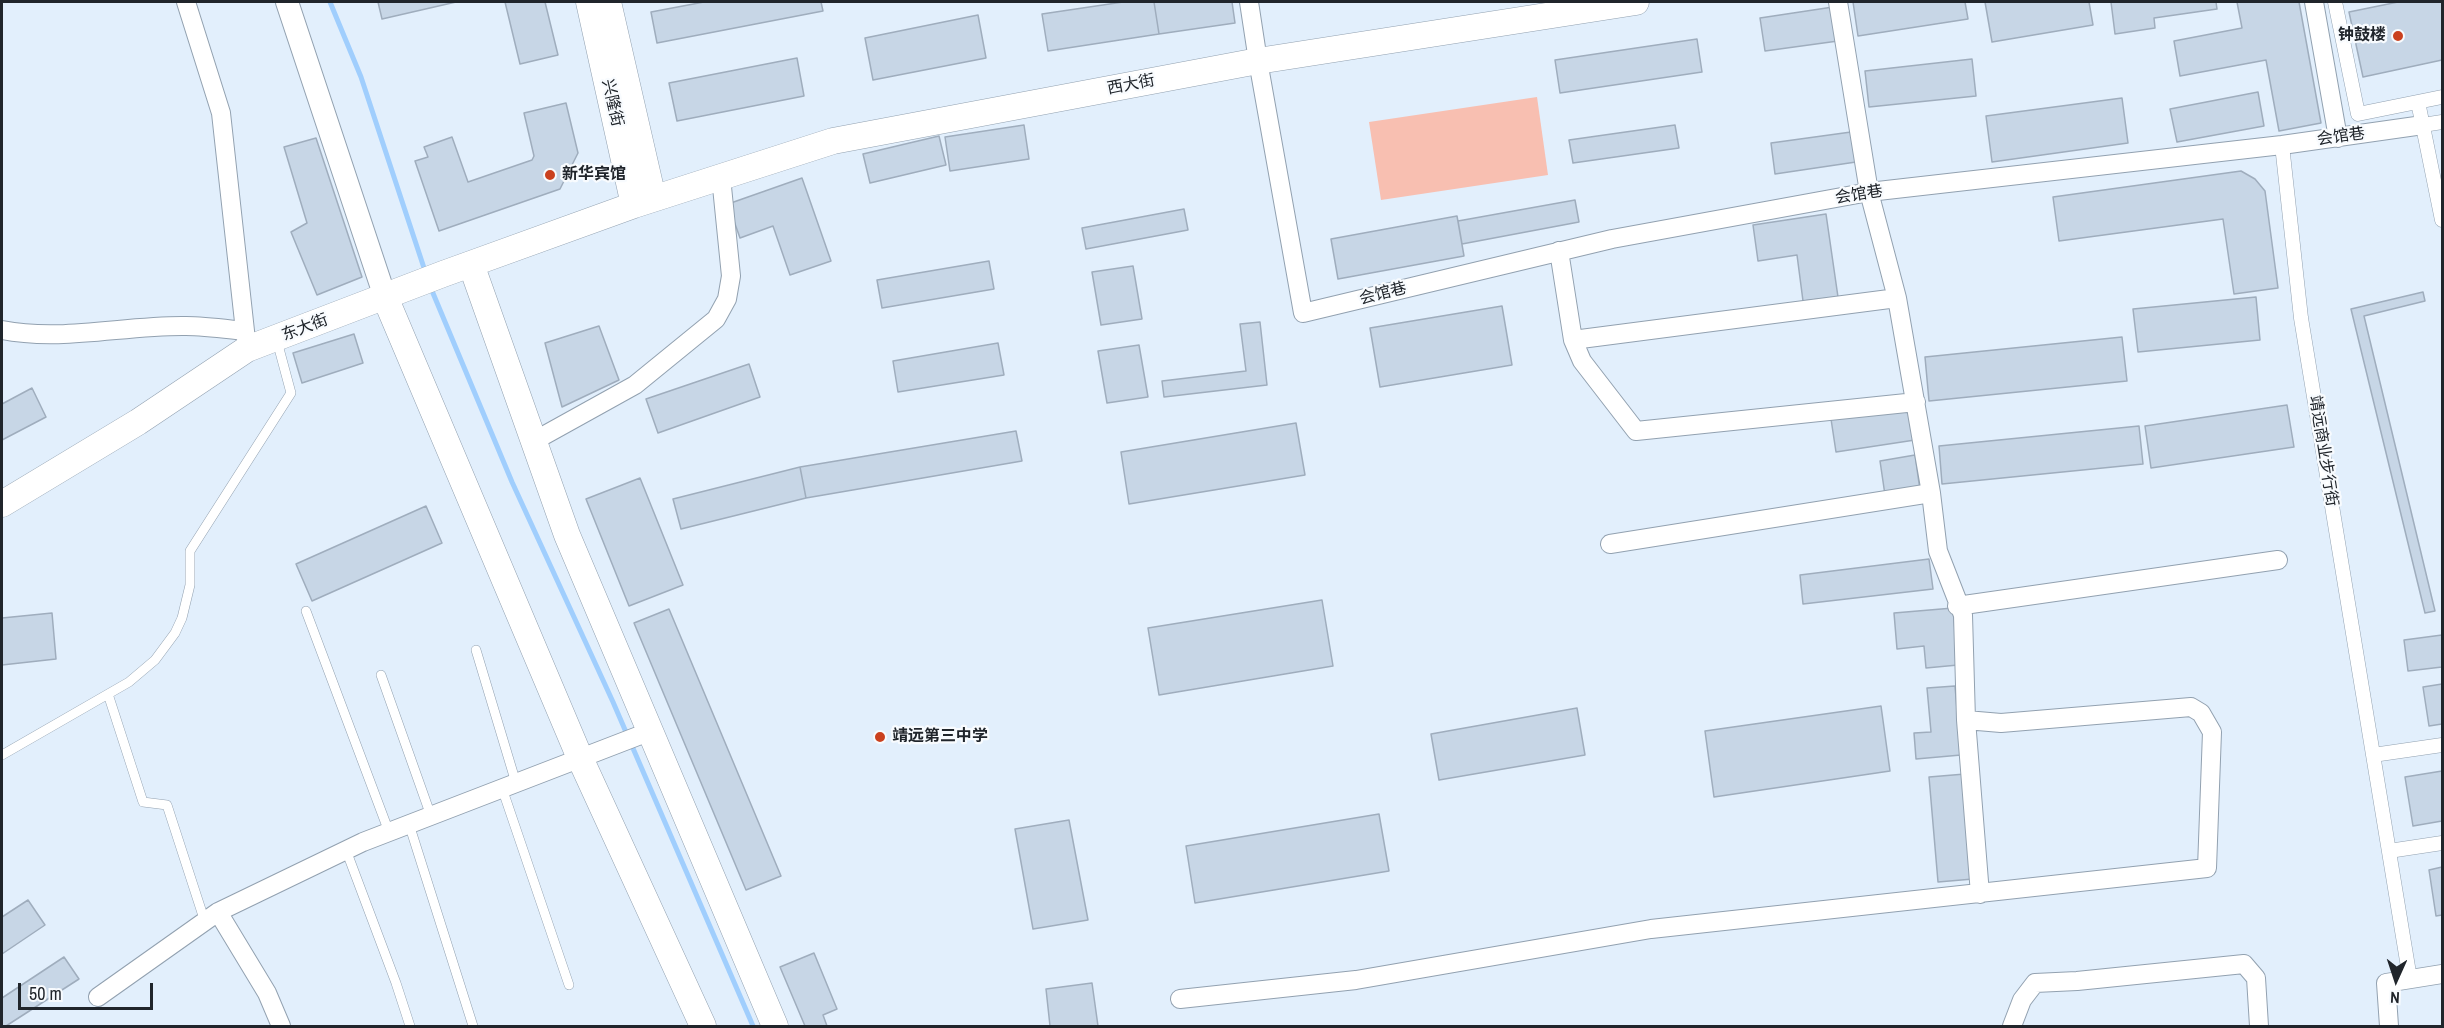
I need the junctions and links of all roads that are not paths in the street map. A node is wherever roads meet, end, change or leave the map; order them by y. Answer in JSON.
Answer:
{"nodes":[{"id":1,"x":186,"y":2,"type":"edge"},
{"id":2,"x":287,"y":2,"type":"edge"},
{"id":3,"x":589,"y":2,"type":"edge"},
{"id":4,"x":608,"y":2,"type":"edge"},
{"id":5,"x":1249,"y":2,"type":"edge"},
{"id":6,"x":1635,"y":2,"type":"edge"},
{"id":7,"x":1838,"y":2,"type":"edge"},
{"id":8,"x":2314,"y":2,"type":"edge"},
{"id":9,"x":2335,"y":2,"type":"edge"},
{"id":10,"x":1548,"y":8,"type":"edge"},
{"id":11,"x":1258,"y":61,"type":"junction"},
{"id":12,"x":2442,"y":97,"type":"edge"},
{"id":13,"x":2418,"y":102,"type":"junction"},
{"id":14,"x":2442,"y":122,"type":"edge"},
{"id":15,"x":2423,"y":125,"type":"junction"},
{"id":16,"x":2338,"y":138,"type":"junction"},
{"id":17,"x":2282,"y":145,"type":"junction"},
{"id":18,"x":721,"y":177,"type":"junction"},
{"id":19,"x":1869,"y":192,"type":"junction"},
{"id":20,"x":643,"y":202,"type":"junction"},
{"id":21,"x":2442,"y":220,"type":"edge"},
{"id":22,"x":1559,"y":251,"type":"junction"},
{"id":23,"x":471,"y":264,"type":"junction"},
{"id":24,"x":397,"y":292,"type":"junction"},
{"id":25,"x":1897,"y":298,"type":"junction"},
{"id":26,"x":2,"y":330,"type":"edge"},
{"id":27,"x":277,"y":338,"type":"junction"},
{"id":28,"x":246,"y":340,"type":"junction"},
{"id":29,"x":1574,"y":340,"type":"junction"},
{"id":30,"x":1916,"y":402,"type":"junction"},
{"id":31,"x":534,"y":441,"type":"junction"},
{"id":32,"x":1931,"y":493,"type":"junction"},
{"id":33,"x":2,"y":504,"type":"edge"},
{"id":34,"x":1610,"y":544,"type":"dead end"},
{"id":35,"x":2278,"y":560,"type":"dead end"},
{"id":36,"x":1957,"y":606,"type":"junction"},
{"id":37,"x":306,"y":611,"type":"dead end"},
{"id":38,"x":476,"y":650,"type":"dead end"},
{"id":39,"x":381,"y":675,"type":"dead end"},
{"id":40,"x":108,"y":694,"type":"junction"},
{"id":41,"x":1966,"y":720,"type":"junction"},
{"id":42,"x":646,"y":733,"type":"junction"},
{"id":43,"x":2442,"y":745,"type":"edge"},
{"id":44,"x":2,"y":755,"type":"edge"},
{"id":45,"x":2373,"y":755,"type":"junction"},
{"id":46,"x":580,"y":758,"type":"junction"},
{"id":47,"x":509,"y":786,"type":"junction"},
{"id":48,"x":431,"y":816,"type":"junction"},
{"id":49,"x":409,"y":824,"type":"junction"},
{"id":50,"x":389,"y":832,"type":"junction"},
{"id":51,"x":2442,"y":843,"type":"edge"},
{"id":52,"x":346,"y":850,"type":"junction"},
{"id":53,"x":2389,"y":851,"type":"junction"},
{"id":54,"x":1980,"y":894,"type":"junction"},
{"id":55,"x":212,"y":917,"type":"junction"},
{"id":56,"x":2442,"y":974,"type":"edge"},
{"id":57,"x":2410,"y":979,"type":"junction"},
{"id":58,"x":569,"y":985,"type":"dead end"},
{"id":59,"x":98,"y":997,"type":"dead end"},
{"id":60,"x":1180,"y":999,"type":"dead end"},
{"id":61,"x":281,"y":1026,"type":"edge"},
{"id":62,"x":410,"y":1026,"type":"edge"},
{"id":63,"x":473,"y":1026,"type":"edge"},
{"id":64,"x":703,"y":1026,"type":"edge"},
{"id":65,"x":775,"y":1026,"type":"edge"},
{"id":66,"x":2013,"y":1026,"type":"edge"},
{"id":67,"x":2259,"y":1026,"type":"edge"},
{"id":68,"x":2389,"y":1026,"type":"edge"}],
"edges":[{"from":1,"to":28,"type":"street"},
{"from":2,"to":24,"type":"street"},
{"from":3,"to":20,"type":"main road","name":"兴隆街"},
{"from":4,"to":20,"type":"main road","name":"兴隆街"},
{"from":5,"to":11,"type":"street"},
{"from":6,"to":10,"type":"main road","name":"西大街"},
{"from":7,"to":19,"type":"street"},
{"from":8,"to":16,"type":"street"},
{"from":9,"to":13,"type":"street"},
{"from":10,"to":11,"type":"main road","name":"西大街"},
{"from":11,"to":18,"type":"main road","name":"西大街"},
{"from":11,"to":22,"type":"street","name":"会馆巷"},
{"from":12,"to":13,"type":"street"},
{"from":13,"to":15,"type":"street"},
{"from":14,"to":15,"type":"street"},
{"from":15,"to":16,"type":"street","name":"会馆巷"},
{"from":15,"to":21,"type":"street"},
{"from":16,"to":17,"type":"street","name":"会馆巷"},
{"from":17,"to":19,"type":"street","name":"会馆巷"},
{"from":17,"to":45,"type":"street","name":"靖远商业步行街"},
{"from":18,"to":20,"type":"main road","name":"西大街"},
{"from":18,"to":31,"type":"street"},
{"from":19,"to":22,"type":"street","name":"会馆巷"},
{"from":19,"to":25,"type":"street"},
{"from":20,"to":23,"type":"main road","name":"东大街"},
{"from":22,"to":29,"type":"street"},
{"from":23,"to":24,"type":"main road","name":"东大街"},
{"from":23,"to":31,"type":"main road"},
{"from":24,"to":27,"type":"main road","name":"东大街"},
{"from":24,"to":46,"type":"main road"},
{"from":25,"to":29,"type":"street"},
{"from":25,"to":30,"type":"street"},
{"from":26,"to":28,"type":"street"},
{"from":27,"to":28,"type":"main road","name":"东大街"},
{"from":27,"to":40,"type":"lane"},
{"from":28,"to":33,"type":"main road","name":"东大街"},
{"from":29,"to":30,"type":"street"},
{"from":30,"to":32,"type":"street"},
{"from":31,"to":42,"type":"main road"},
{"from":32,"to":34,"type":"street"},
{"from":32,"to":36,"type":"street"},
{"from":35,"to":36,"type":"street"},
{"from":36,"to":41,"type":"street"},
{"from":37,"to":50,"type":"lane"},
{"from":38,"to":47,"type":"lane"},
{"from":39,"to":48,"type":"lane"},
{"from":40,"to":44,"type":"lane"},
{"from":40,"to":55,"type":"lane"},
{"from":41,"to":54,"type":"street"},
{"from":41,"to":54,"type":"street"},
{"from":42,"to":46,"type":"street"},
{"from":42,"to":65,"type":"main road"},
{"from":43,"to":45,"type":"street"},
{"from":45,"to":53,"type":"street","name":"靖远商业步行街"},
{"from":46,"to":47,"type":"street"},
{"from":46,"to":64,"type":"main road"},
{"from":47,"to":48,"type":"street"},
{"from":47,"to":58,"type":"lane"},
{"from":48,"to":49,"type":"street"},
{"from":49,"to":50,"type":"street"},
{"from":49,"to":63,"type":"lane"},
{"from":50,"to":52,"type":"street"},
{"from":51,"to":53,"type":"street"},
{"from":52,"to":55,"type":"street"},
{"from":52,"to":62,"type":"lane"},
{"from":53,"to":57,"type":"street","name":"靖远商业步行街"},
{"from":54,"to":60,"type":"street"},
{"from":55,"to":59,"type":"street"},
{"from":55,"to":61,"type":"street"},
{"from":56,"to":57,"type":"street"},
{"from":57,"to":68,"type":"street"},
{"from":66,"to":67,"type":"street"}]}
